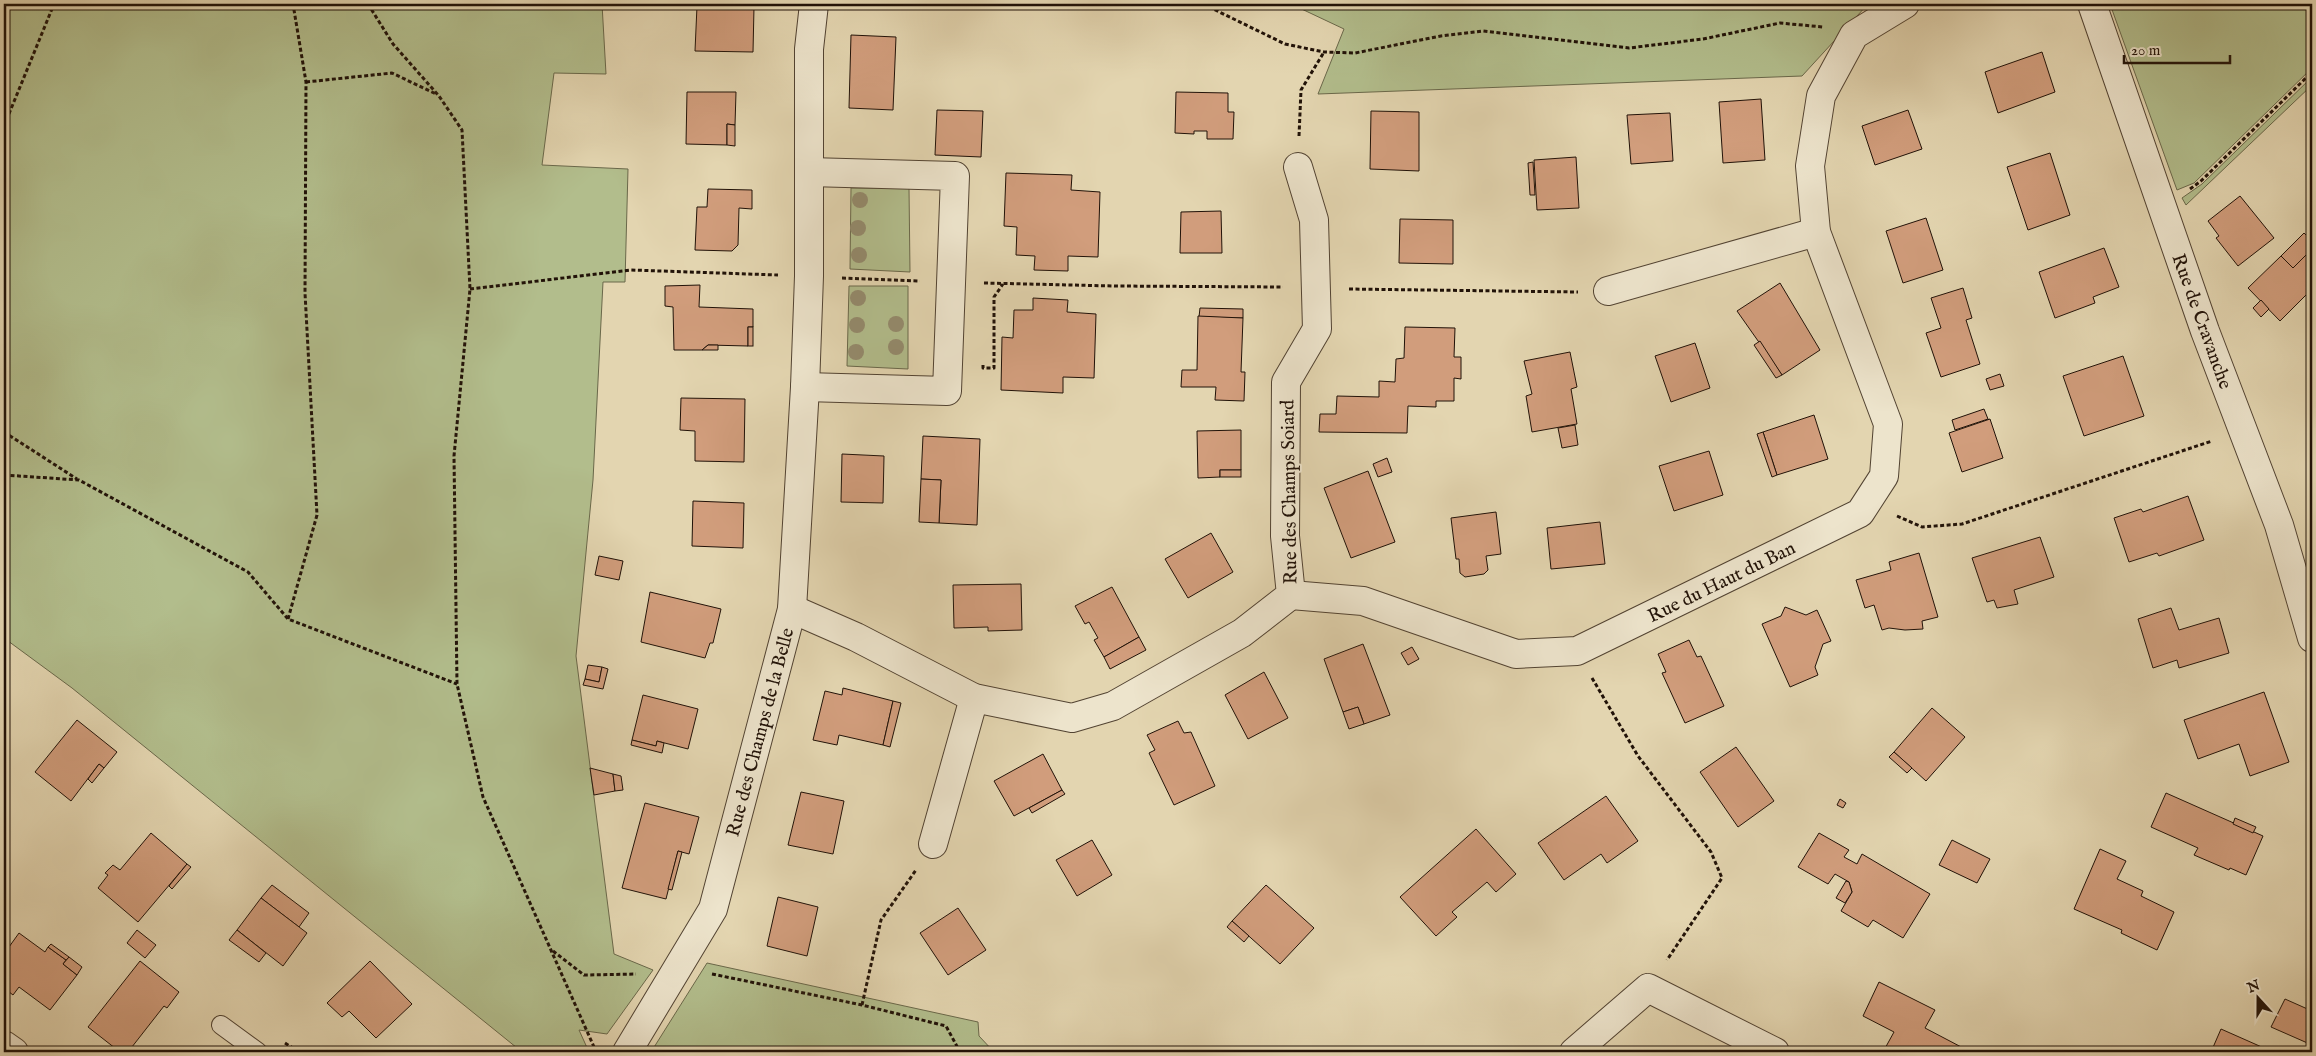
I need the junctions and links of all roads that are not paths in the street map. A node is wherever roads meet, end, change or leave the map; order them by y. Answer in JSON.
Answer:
{"nodes":[{"id":1,"x":814,"y":4,"type":"edge"},
{"id":2,"x":1905,"y":4,"type":"edge"},
{"id":3,"x":2092,"y":4,"type":"edge"},
{"id":4,"x":1298,"y":167,"type":"road end"},
{"id":5,"x":810,"y":172,"type":"junction"},
{"id":6,"x":1816,"y":232,"type":"junction"},
{"id":7,"x":1608,"y":291,"type":"road end"},
{"id":8,"x":805,"y":387,"type":"junction"},
{"id":9,"x":1291,"y":594,"type":"junction"},
{"id":10,"x":792,"y":609,"type":"junction"},
{"id":11,"x":2312,"y":638,"type":"edge"},
{"id":12,"x":974,"y":698,"type":"junction"},
{"id":13,"x":933,"y":844,"type":"road end"},
{"id":14,"x":221,"y":1025,"type":"dead end"},
{"id":15,"x":4,"y":1045,"type":"edge"},
{"id":16,"x":14,"y":1052,"type":"edge"},
{"id":17,"x":258,"y":1052,"type":"edge"},
{"id":18,"x":627,"y":1052,"type":"edge"},
{"id":19,"x":1574,"y":1052,"type":"edge"},
{"id":20,"x":1775,"y":1052,"type":"edge"}],
"edges":[{"from":1,"to":5,"type":"street","name":"Rue des Champs de la Belle"},
{"from":2,"to":6,"type":"street","name":"Rue du Haut du Ban"},
{"from":3,"to":11,"type":"street","name":"Rue de Cravanche"},
{"from":4,"to":9,"type":"street","name":"Rue des Champs Soiard"},
{"from":5,"to":8,"type":"street","name":"Rue des Champs de la Belle"},
{"from":5,"to":8,"type":"street"},
{"from":6,"to":7,"type":"street"},
{"from":6,"to":9,"type":"street","name":"Rue du Haut du Ban"},
{"from":8,"to":10,"type":"street","name":"Rue des Champs de la Belle"},
{"from":9,"to":12,"type":"street","name":"Rue des Champs Soiard"},
{"from":10,"to":12,"type":"street","name":"Rue des Champs Soiard"},
{"from":10,"to":18,"type":"street","name":"Rue des Champs de la Belle"},
{"from":12,"to":13,"type":"street"},
{"from":14,"to":17,"type":"lane"},
{"from":15,"to":16,"type":"street"},
{"from":19,"to":20,"type":"street"}]}
